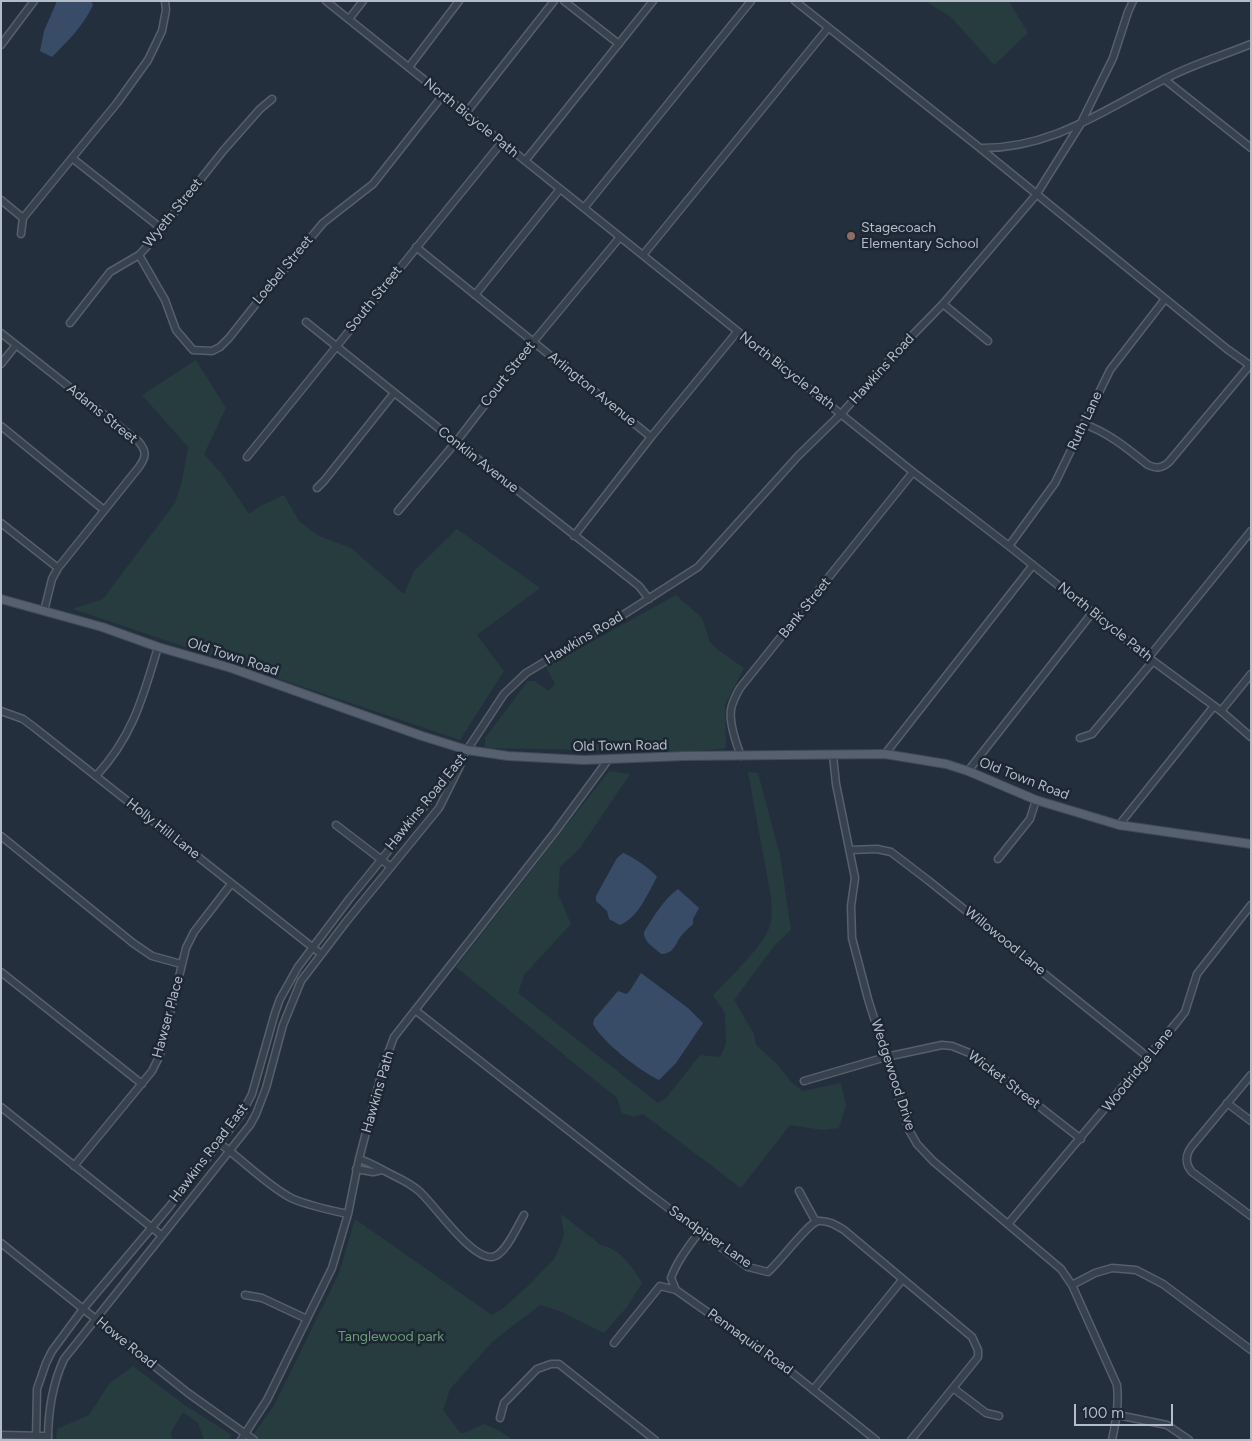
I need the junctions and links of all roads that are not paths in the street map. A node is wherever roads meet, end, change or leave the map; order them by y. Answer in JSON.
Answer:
{"nodes":[{"id":1,"x":34,"y":1,"type":"edge"},
{"id":2,"x":165,"y":1,"type":"edge"},
{"id":3,"x":326,"y":1,"type":"edge"},
{"id":4,"x":363,"y":1,"type":"edge"},
{"id":5,"x":459,"y":1,"type":"edge"},
{"id":6,"x":554,"y":1,"type":"edge"},
{"id":7,"x":564,"y":1,"type":"edge"},
{"id":8,"x":653,"y":1,"type":"edge"},
{"id":9,"x":751,"y":1,"type":"edge"},
{"id":10,"x":795,"y":1,"type":"edge"},
{"id":11,"x":1133,"y":1,"type":"edge"},
{"id":12,"x":349,"y":19,"type":"junction"},
{"id":13,"x":828,"y":28,"type":"junction"},
{"id":14,"x":619,"y":44,"type":"junction"},
{"id":15,"x":1251,"y":44,"type":"edge"},
{"id":16,"x":1,"y":45,"type":"edge"},
{"id":17,"x":409,"y":67,"type":"junction"},
{"id":18,"x":1164,"y":79,"type":"junction"},
{"id":19,"x":443,"y":96,"type":"junction"},
{"id":20,"x":272,"y":99,"type":"dead end"},
{"id":21,"x":466,"y":113,"type":"junction"},
{"id":22,"x":1080,"y":125,"type":"junction"},
{"id":23,"x":502,"y":142,"type":"junction"},
{"id":24,"x":980,"y":148,"type":"junction"},
{"id":25,"x":1251,"y":148,"type":"edge"},
{"id":26,"x":72,"y":158,"type":"junction"},
{"id":27,"x":525,"y":161,"type":"junction"},
{"id":28,"x":560,"y":189,"type":"junction"},
{"id":29,"x":1036,"y":195,"type":"junction"},
{"id":30,"x":1,"y":200,"type":"edge"},
{"id":31,"x":584,"y":208,"type":"junction"},
{"id":32,"x":23,"y":218,"type":"junction"},
{"id":33,"x":162,"y":229,"type":"junction"},
{"id":34,"x":21,"y":234,"type":"dead end"},
{"id":35,"x":620,"y":238,"type":"junction"},
{"id":36,"x":416,"y":247,"type":"junction"},
{"id":37,"x":643,"y":254,"type":"junction"},
{"id":38,"x":138,"y":255,"type":"junction"},
{"id":39,"x":475,"y":295,"type":"junction"},
{"id":40,"x":1165,"y":299,"type":"junction"},
{"id":41,"x":942,"y":304,"type":"junction"},
{"id":42,"x":70,"y":322,"type":"dead end"},
{"id":43,"x":306,"y":322,"type":"dead end"},
{"id":44,"x":737,"y":332,"type":"junction"},
{"id":45,"x":1,"y":333,"type":"edge"},
{"id":46,"x":534,"y":341,"type":"junction"},
{"id":47,"x":988,"y":341,"type":"dead end"},
{"id":48,"x":16,"y":345,"type":"junction"},
{"id":49,"x":335,"y":346,"type":"junction"},
{"id":50,"x":1,"y":364,"type":"edge"},
{"id":51,"x":1250,"y":366,"type":"edge"},
{"id":52,"x":394,"y":393,"type":"junction"},
{"id":53,"x":842,"y":413,"type":"junction"},
{"id":54,"x":1084,"y":424,"type":"junction"},
{"id":55,"x":1,"y":426,"type":"edge"},
{"id":56,"x":651,"y":437,"type":"junction"},
{"id":57,"x":456,"y":442,"type":"junction"},
{"id":58,"x":247,"y":457,"type":"dead end"},
{"id":59,"x":913,"y":472,"type":"junction"},
{"id":60,"x":317,"y":488,"type":"dead end"},
{"id":61,"x":104,"y":510,"type":"junction"},
{"id":62,"x":398,"y":512,"type":"dead end"},
{"id":63,"x":1,"y":523,"type":"edge"},
{"id":64,"x":1251,"y":531,"type":"edge"},
{"id":65,"x":574,"y":536,"type":"junction"},
{"id":66,"x":1009,"y":546,"type":"junction"},
{"id":67,"x":1033,"y":565,"type":"junction"},
{"id":68,"x":58,"y":568,"type":"junction"},
{"id":69,"x":1,"y":599,"type":"edge"},
{"id":70,"x":649,"y":599,"type":"junction"},
{"id":71,"x":44,"y":611,"type":"junction"},
{"id":72,"x":1092,"y":613,"type":"junction"},
{"id":73,"x":158,"y":647,"type":"junction"},
{"id":74,"x":1151,"y":659,"type":"junction"},
{"id":75,"x":1251,"y":674,"type":"edge"},
{"id":76,"x":1214,"y":706,"type":"junction"},
{"id":77,"x":1,"y":711,"type":"edge"},
{"id":78,"x":1221,"y":711,"type":"junction"},
{"id":79,"x":1251,"y":737,"type":"edge"},
{"id":80,"x":1080,"y":738,"type":"dead end"},
{"id":81,"x":467,"y":750,"type":"junction"},
{"id":82,"x":885,"y":754,"type":"junction"},
{"id":83,"x":833,"y":755,"type":"junction"},
{"id":84,"x":741,"y":756,"type":"junction"},
{"id":85,"x":608,"y":760,"type":"junction"},
{"id":86,"x":968,"y":771,"type":"junction"},
{"id":87,"x":96,"y":776,"type":"junction"},
{"id":88,"x":1036,"y":800,"type":"junction"},
{"id":89,"x":336,"y":825,"type":"dead end"},
{"id":90,"x":1119,"y":825,"type":"junction"},
{"id":91,"x":1,"y":836,"type":"edge"},
{"id":92,"x":1251,"y":844,"type":"edge"},
{"id":93,"x":850,"y":850,"type":"junction"},
{"id":94,"x":998,"y":859,"type":"dead end"},
{"id":95,"x":380,"y":860,"type":"junction"},
{"id":96,"x":391,"y":867,"type":"junction"},
{"id":97,"x":231,"y":884,"type":"junction"},
{"id":98,"x":1251,"y":905,"type":"edge"},
{"id":99,"x":311,"y":948,"type":"junction"},
{"id":100,"x":321,"y":954,"type":"junction"},
{"id":101,"x":181,"y":964,"type":"junction"},
{"id":102,"x":1,"y":972,"type":"edge"},
{"id":103,"x":415,"y":1010,"type":"junction"},
{"id":104,"x":886,"y":1057,"type":"junction"},
{"id":105,"x":1149,"y":1058,"type":"junction"},
{"id":106,"x":1251,"y":1075,"type":"edge"},
{"id":107,"x":804,"y":1081,"type":"dead end"},
{"id":108,"x":142,"y":1084,"type":"junction"},
{"id":109,"x":1227,"y":1103,"type":"junction"},
{"id":110,"x":1,"y":1107,"type":"edge"},
{"id":111,"x":1251,"y":1121,"type":"edge"},
{"id":112,"x":1081,"y":1139,"type":"junction"},
{"id":113,"x":219,"y":1143,"type":"junction"},
{"id":114,"x":230,"y":1151,"type":"junction"},
{"id":115,"x":359,"y":1159,"type":"junction"},
{"id":116,"x":74,"y":1166,"type":"junction"},
{"id":117,"x":356,"y":1169,"type":"junction"},
{"id":118,"x":382,"y":1170,"type":"junction"},
{"id":119,"x":799,"y":1191,"type":"dead end"},
{"id":120,"x":348,"y":1214,"type":"junction"},
{"id":121,"x":524,"y":1215,"type":"dead end"},
{"id":122,"x":1251,"y":1216,"type":"edge"},
{"id":123,"x":816,"y":1222,"type":"junction"},
{"id":124,"x":1008,"y":1224,"type":"junction"},
{"id":125,"x":151,"y":1228,"type":"junction"},
{"id":126,"x":700,"y":1231,"type":"junction"},
{"id":127,"x":161,"y":1235,"type":"junction"},
{"id":128,"x":1,"y":1242,"type":"edge"},
{"id":129,"x":902,"y":1280,"type":"junction"},
{"id":130,"x":1072,"y":1285,"type":"junction"},
{"id":131,"x":676,"y":1290,"type":"junction"},
{"id":132,"x":245,"y":1295,"type":"dead end"},
{"id":133,"x":83,"y":1309,"type":"junction"},
{"id":134,"x":96,"y":1318,"type":"junction"},
{"id":135,"x":307,"y":1319,"type":"junction"},
{"id":136,"x":614,"y":1343,"type":"dead end"},
{"id":137,"x":1251,"y":1350,"type":"edge"},
{"id":138,"x":953,"y":1388,"type":"junction"},
{"id":139,"x":813,"y":1390,"type":"junction"},
{"id":140,"x":1118,"y":1415,"type":"junction"},
{"id":141,"x":999,"y":1416,"type":"dead end"},
{"id":142,"x":500,"y":1418,"type":"dead end"},
{"id":143,"x":1,"y":1434,"type":"edge"},
{"id":144,"x":246,"y":1434,"type":"junction"},
{"id":145,"x":36,"y":1437,"type":"edge"},
{"id":146,"x":48,"y":1438,"type":"edge"},
{"id":147,"x":241,"y":1440,"type":"edge"},
{"id":148,"x":254,"y":1440,"type":"edge"},
{"id":149,"x":655,"y":1440,"type":"edge"},
{"id":150,"x":876,"y":1440,"type":"edge"},
{"id":151,"x":911,"y":1440,"type":"edge"},
{"id":152,"x":1112,"y":1440,"type":"edge"},
{"id":153,"x":1189,"y":1440,"type":"edge"}],
"edges":[{"from":1,"to":16,"type":"street"},
{"from":2,"to":26,"type":"street"},
{"from":3,"to":12,"type":"street","name":"North Bicycle Path"},
{"from":4,"to":12,"type":"street"},
{"from":5,"to":17,"type":"street"},
{"from":6,"to":21,"type":"street"},
{"from":7,"to":14,"type":"street"},
{"from":8,"to":14,"type":"street"},
{"from":9,"to":31,"type":"street"},
{"from":10,"to":13,"type":"street"},
{"from":11,"to":22,"type":"street","name":"Hawkins Road"},
{"from":12,"to":17,"type":"street","name":"North Bicycle Path"},
{"from":13,"to":24,"type":"street"},
{"from":13,"to":37,"type":"street"},
{"from":14,"to":27,"type":"street"},
{"from":15,"to":18,"type":"street"},
{"from":17,"to":19,"type":"street","name":"North Bicycle Path"},
{"from":18,"to":22,"type":"street"},
{"from":18,"to":25,"type":"street"},
{"from":19,"to":21,"type":"street","name":"North Bicycle Path"},
{"from":19,"to":38,"type":"street","name":"Loebel Street"},
{"from":20,"to":33,"type":"street","name":"Wyeth Street"},
{"from":21,"to":23,"type":"street","name":"North Bicycle Path"},
{"from":22,"to":24,"type":"street"},
{"from":22,"to":29,"type":"street","name":"Hawkins Road"},
{"from":23,"to":27,"type":"street","name":"North Bicycle Path"},
{"from":23,"to":36,"type":"street","name":"South Street"},
{"from":24,"to":29,"type":"street"},
{"from":26,"to":32,"type":"street"},
{"from":26,"to":33,"type":"street"},
{"from":27,"to":28,"type":"street","name":"North Bicycle Path"},
{"from":28,"to":31,"type":"street","name":"North Bicycle Path"},
{"from":28,"to":39,"type":"street"},
{"from":29,"to":40,"type":"street"},
{"from":29,"to":41,"type":"street","name":"Hawkins Road"},
{"from":30,"to":32,"type":"street"},
{"from":31,"to":35,"type":"street","name":"North Bicycle Path"},
{"from":32,"to":34,"type":"street"},
{"from":33,"to":38,"type":"street","name":"Wyeth Street"},
{"from":35,"to":37,"type":"street","name":"North Bicycle Path"},
{"from":35,"to":46,"type":"street","name":"Court Street"},
{"from":36,"to":39,"type":"street","name":"Arlington Avenue"},
{"from":36,"to":49,"type":"street","name":"South Street"},
{"from":37,"to":44,"type":"street","name":"North Bicycle Path"},
{"from":38,"to":42,"type":"street","name":"Wyeth Street"},
{"from":39,"to":46,"type":"street","name":"Arlington Avenue"},
{"from":40,"to":51,"type":"street"},
{"from":40,"to":54,"type":"street","name":"Ruth Lane"},
{"from":41,"to":47,"type":"street"},
{"from":41,"to":53,"type":"street","name":"Hawkins Road"},
{"from":43,"to":49,"type":"street","name":"Conklin Avenue"},
{"from":44,"to":53,"type":"street","name":"North Bicycle Path"},
{"from":44,"to":56,"type":"street"},
{"from":45,"to":48,"type":"street","name":"Adams Street"},
{"from":46,"to":56,"type":"street","name":"Arlington Avenue"},
{"from":46,"to":57,"type":"street","name":"Court Street"},
{"from":48,"to":50,"type":"street"},
{"from":48,"to":61,"type":"street","name":"Adams Street"},
{"from":49,"to":52,"type":"street","name":"Conklin Avenue"},
{"from":49,"to":58,"type":"street","name":"South Street"},
{"from":51,"to":54,"type":"street"},
{"from":52,"to":57,"type":"street","name":"Conklin Avenue"},
{"from":52,"to":60,"type":"street"},
{"from":53,"to":59,"type":"street","name":"North Bicycle Path"},
{"from":53,"to":70,"type":"street","name":"Hawkins Road"},
{"from":54,"to":66,"type":"street","name":"Ruth Lane"},
{"from":55,"to":61,"type":"street"},
{"from":56,"to":65,"type":"street"},
{"from":57,"to":62,"type":"street","name":"Court Street"},
{"from":57,"to":65,"type":"street","name":"Conklin Avenue"},
{"from":59,"to":66,"type":"street","name":"North Bicycle Path"},
{"from":59,"to":84,"type":"street","name":"Bank Street"},
{"from":61,"to":68,"type":"street","name":"Adams Street"},
{"from":63,"to":68,"type":"street"},
{"from":64,"to":74,"type":"street"},
{"from":65,"to":70,"type":"street","name":"Conklin Avenue"},
{"from":66,"to":67,"type":"street","name":"North Bicycle Path"},
{"from":67,"to":72,"type":"street","name":"North Bicycle Path"},
{"from":67,"to":82,"type":"street"},
{"from":68,"to":71,"type":"street","name":"Adams Street"},
{"from":69,"to":71,"type":"main road","name":"Old Town Road"},
{"from":70,"to":81,"type":"street","name":"Hawkins Road"},
{"from":71,"to":73,"type":"main road","name":"Old Town Road"},
{"from":72,"to":74,"type":"street","name":"North Bicycle Path"},
{"from":72,"to":86,"type":"street"},
{"from":73,"to":81,"type":"main road","name":"Old Town Road"},
{"from":73,"to":87,"type":"street"},
{"from":74,"to":76,"type":"street","name":"North Bicycle Path"},
{"from":74,"to":80,"type":"street"},
{"from":75,"to":78,"type":"street"},
{"from":76,"to":78,"type":"street","name":"North Bicycle Path"},
{"from":76,"to":90,"type":"street"},
{"from":77,"to":87,"type":"street","name":"Holly Hill Lane"},
{"from":78,"to":79,"type":"street","name":"North Bicycle Path"},
{"from":81,"to":85,"type":"main road","name":"Old Town Road"},
{"from":81,"to":95,"type":"street","name":"Hawkins Road East"},
{"from":81,"to":96,"type":"street","name":"Hawkins Road East"},
{"from":82,"to":83,"type":"main road","name":"Old Town Road"},
{"from":82,"to":86,"type":"main road","name":"Old Town Road"},
{"from":83,"to":84,"type":"main road","name":"Old Town Road"},
{"from":83,"to":93,"type":"street","name":"Wedgewood Drive"},
{"from":84,"to":85,"type":"main road","name":"Old Town Road"},
{"from":85,"to":103,"type":"street","name":"Hawkins Path"},
{"from":86,"to":88,"type":"main road","name":"Old Town Road"},
{"from":87,"to":97,"type":"street","name":"Holly Hill Lane"},
{"from":88,"to":90,"type":"main road","name":"Old Town Road"},
{"from":88,"to":94,"type":"street"},
{"from":89,"to":95,"type":"street"},
{"from":90,"to":92,"type":"main road","name":"Old Town Road"},
{"from":91,"to":101,"type":"street"},
{"from":93,"to":104,"type":"street","name":"Wedgewood Drive"},
{"from":93,"to":105,"type":"street","name":"Willowood Lane"},
{"from":95,"to":96,"type":"street"},
{"from":95,"to":99,"type":"street","name":"Hawkins Road East"},
{"from":96,"to":100,"type":"street","name":"Hawkins Road East"},
{"from":97,"to":99,"type":"street","name":"Holly Hill Lane"},
{"from":97,"to":101,"type":"street","name":"Hawser Place"},
{"from":98,"to":105,"type":"street","name":"Woodridge Lane"},
{"from":99,"to":100,"type":"street","name":"Holly Hill Lane"},
{"from":99,"to":113,"type":"street","name":"Hawkins Road East"},
{"from":100,"to":114,"type":"street","name":"Hawkins Road East"},
{"from":101,"to":108,"type":"street","name":"Hawser Place"},
{"from":102,"to":108,"type":"street"},
{"from":103,"to":115,"type":"street","name":"Hawkins Path"},
{"from":103,"to":126,"type":"street","name":"Sandpiper Lane"},
{"from":104,"to":107,"type":"street","name":"Wicket Street"},
{"from":104,"to":112,"type":"street","name":"Wicket Street"},
{"from":104,"to":124,"type":"street","name":"Wedgewood Drive"},
{"from":105,"to":112,"type":"street","name":"Woodridge Lane"},
{"from":106,"to":109,"type":"street"},
{"from":108,"to":116,"type":"street","name":"Hawser Place"},
{"from":109,"to":111,"type":"street"},
{"from":109,"to":122,"type":"street"},
{"from":110,"to":116,"type":"street"},
{"from":112,"to":124,"type":"street","name":"Woodridge Lane"},
{"from":113,"to":114,"type":"street"},
{"from":113,"to":125,"type":"street","name":"Hawkins Road East"},
{"from":114,"to":120,"type":"street"},
{"from":114,"to":127,"type":"street","name":"Hawkins Road East"},
{"from":115,"to":117,"type":"street","name":"Hawkins Path"},
{"from":115,"to":118,"type":"street"},
{"from":116,"to":125,"type":"street"},
{"from":117,"to":118,"type":"street"},
{"from":117,"to":120,"type":"street","name":"Hawkins Path"},
{"from":118,"to":121,"type":"street"},
{"from":119,"to":123,"type":"street"},
{"from":120,"to":135,"type":"street","name":"Hawkins Path"},
{"from":123,"to":126,"type":"street","name":"Sandpiper Lane"},
{"from":123,"to":129,"type":"street"},
{"from":124,"to":130,"type":"street","name":"Wedgewood Drive"},
{"from":125,"to":127,"type":"street"},
{"from":125,"to":133,"type":"street","name":"Hawkins Road East"},
{"from":126,"to":131,"type":"street"},
{"from":127,"to":134,"type":"street","name":"Hawkins Road East"},
{"from":128,"to":133,"type":"street","name":"Howe Road"},
{"from":129,"to":138,"type":"street"},
{"from":129,"to":139,"type":"street"},
{"from":130,"to":137,"type":"street"},
{"from":130,"to":140,"type":"street","name":"Wedgewood Drive"},
{"from":131,"to":136,"type":"street"},
{"from":131,"to":139,"type":"street","name":"Pennaquid Road"},
{"from":132,"to":135,"type":"street"},
{"from":133,"to":134,"type":"street","name":"Howe Road"},
{"from":133,"to":145,"type":"street","name":"Hawkins Road East"},
{"from":134,"to":144,"type":"street","name":"Howe Road"},
{"from":134,"to":146,"type":"street","name":"Hawkins Road East"},
{"from":135,"to":144,"type":"street","name":"Hawkins Path"},
{"from":138,"to":141,"type":"street"},
{"from":138,"to":151,"type":"street"},
{"from":139,"to":150,"type":"street","name":"Pennaquid Road"},
{"from":140,"to":152,"type":"street","name":"Wedgewood Drive"},
{"from":140,"to":153,"type":"street"},
{"from":142,"to":149,"type":"street"},
{"from":143,"to":145,"type":"street"},
{"from":144,"to":147,"type":"street","name":"Hawkins Path"},
{"from":144,"to":148,"type":"street","name":"Howe Road"},
{"from":145,"to":146,"type":"street"}]}
